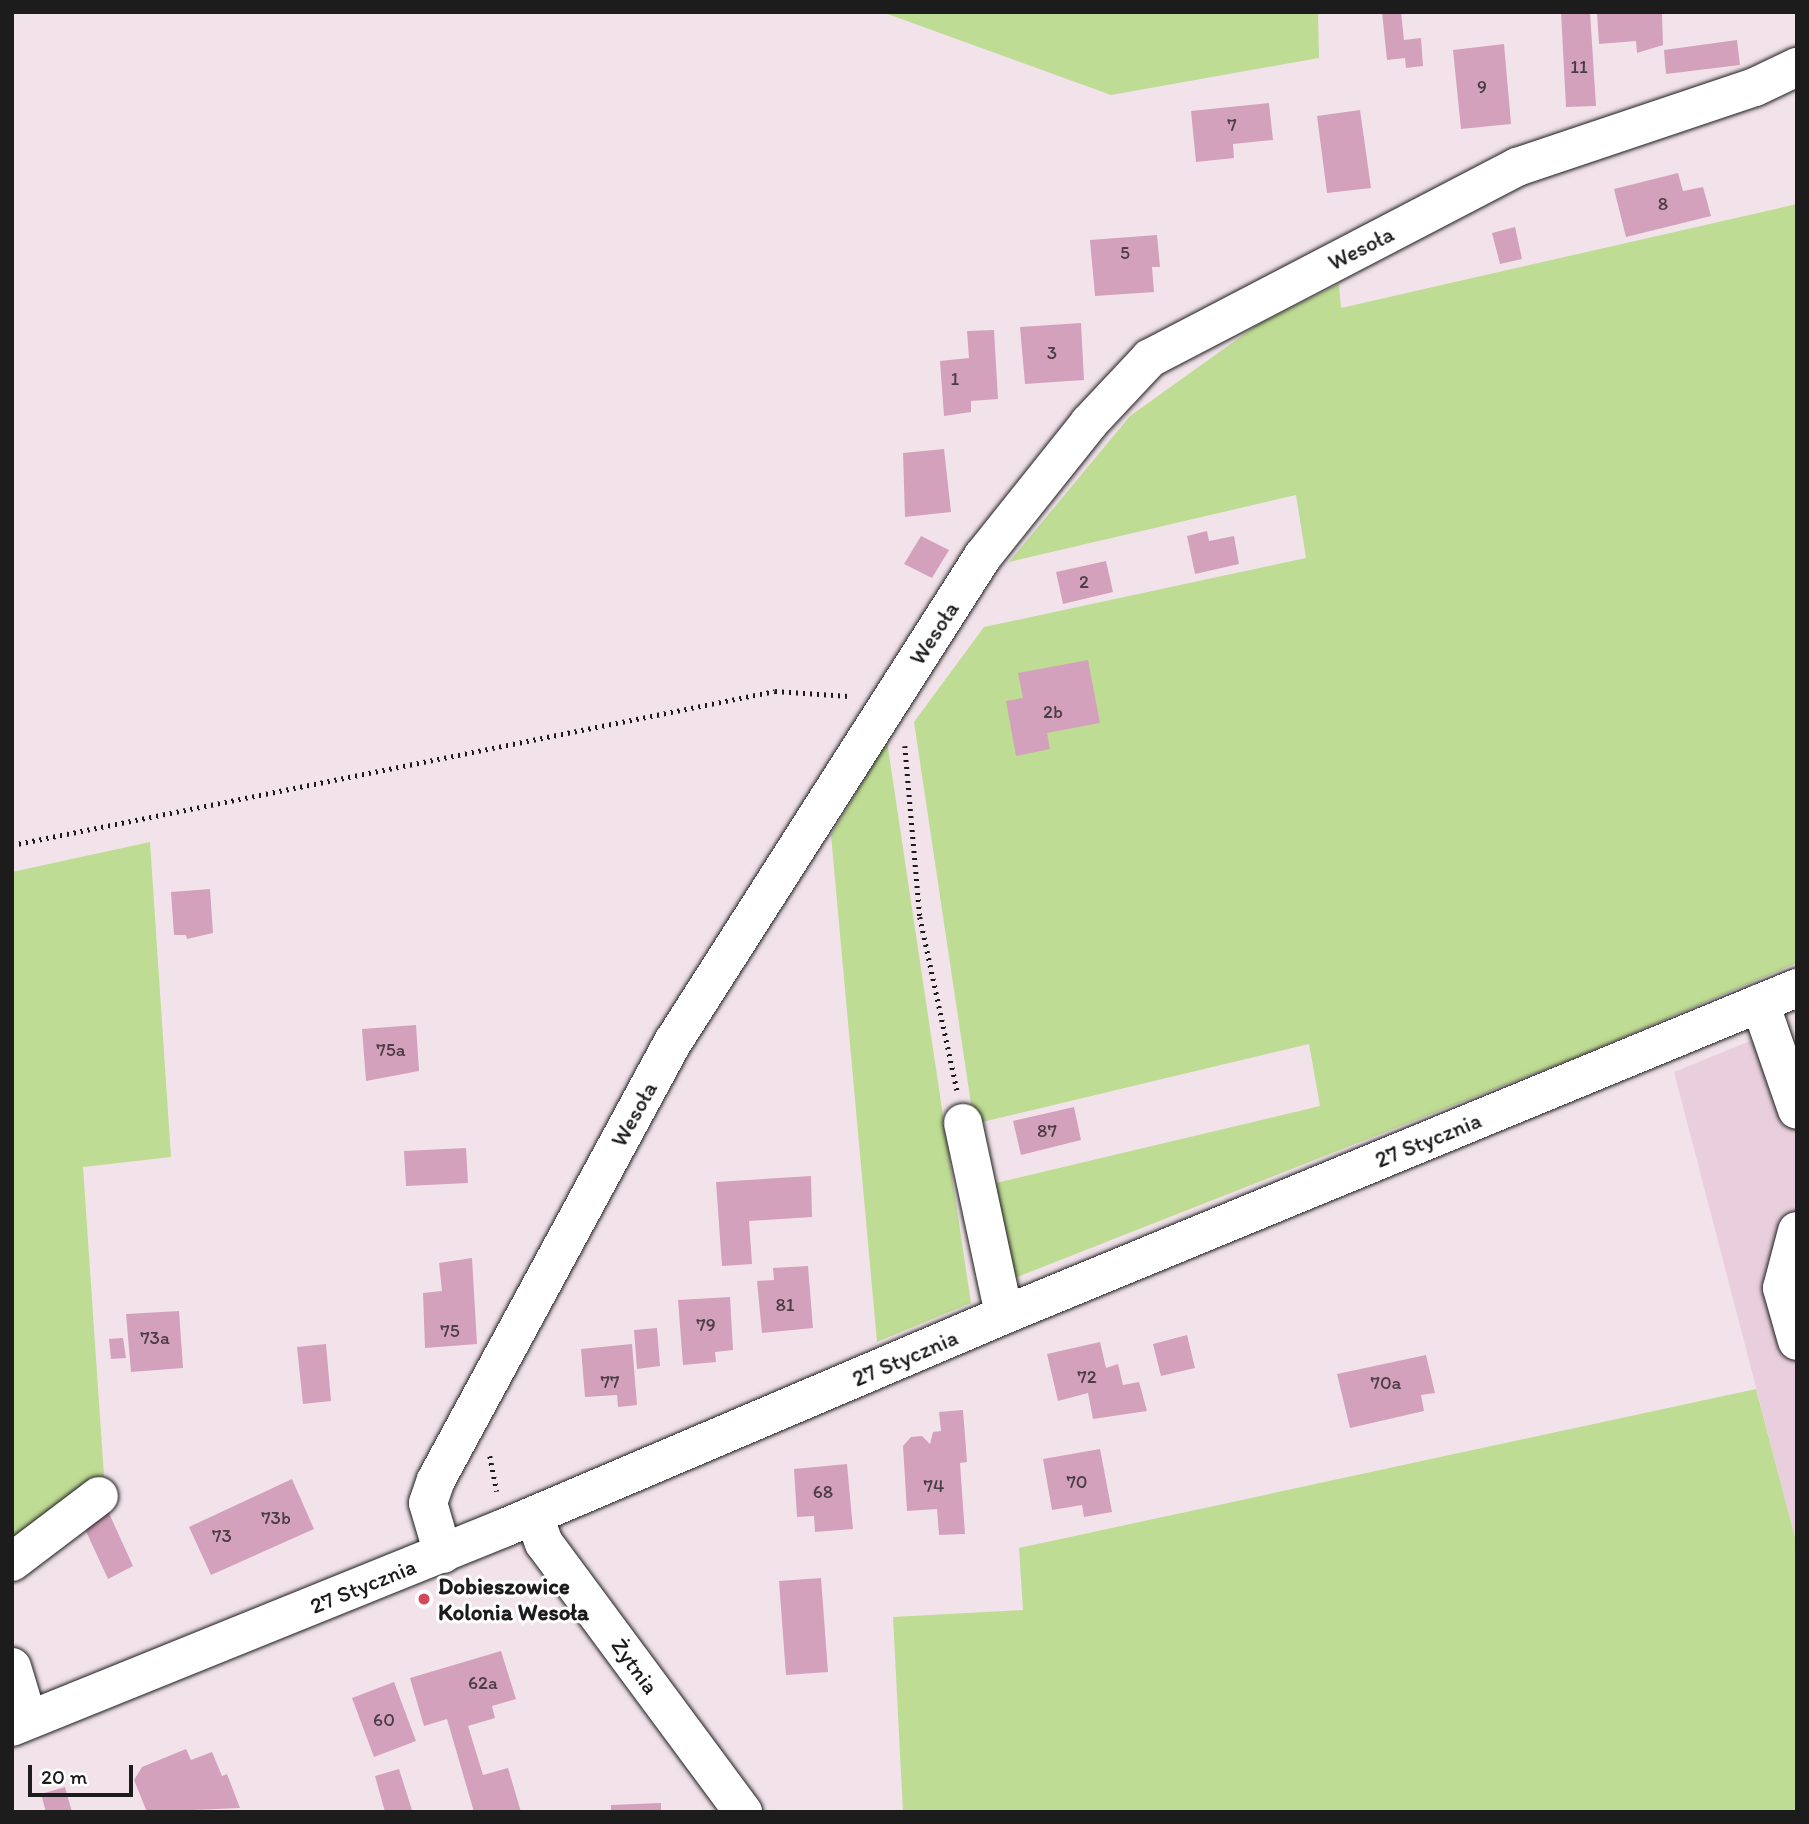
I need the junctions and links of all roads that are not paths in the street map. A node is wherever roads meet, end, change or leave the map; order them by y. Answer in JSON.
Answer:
{"nodes":[{"id":1,"x":1797,"y":67,"type":"edge"},
{"id":2,"x":1797,"y":988,"type":"edge"},
{"id":3,"x":1760,"y":1003,"type":"junction"},
{"id":4,"x":1797,"y":1110,"type":"edge"},
{"id":5,"x":963,"y":1124,"type":"road end"},
{"id":6,"x":1797,"y":1231,"type":"edge"},
{"id":7,"x":1004,"y":1315,"type":"junction"},
{"id":8,"x":1797,"y":1341,"type":"edge"},
{"id":9,"x":99,"y":1496,"type":"dead end"},
{"id":10,"x":534,"y":1516,"type":"junction"},
{"id":11,"x":443,"y":1554,"type":"junction"},
{"id":12,"x":12,"y":1562,"type":"edge"},
{"id":13,"x":12,"y":1667,"type":"edge"},
{"id":14,"x":20,"y":1724,"type":"edge"},
{"id":15,"x":743,"y":1812,"type":"edge"}],
"edges":[{"from":1,"to":11,"type":"street","name":"Wesoła"},
{"from":2,"to":3,"type":"street","name":"27 Stycznia"},
{"from":3,"to":4,"type":"street"},
{"from":3,"to":7,"type":"street","name":"27 Stycznia"},
{"from":5,"to":7,"type":"street"},
{"from":6,"to":8,"type":"street"},
{"from":7,"to":10,"type":"street","name":"27 Stycznia"},
{"from":9,"to":12,"type":"street"},
{"from":10,"to":11,"type":"street","name":"27 Stycznia"},
{"from":10,"to":15,"type":"street","name":"Żytnia"},
{"from":11,"to":14,"type":"street","name":"27 Stycznia"},
{"from":13,"to":14,"type":"street"}]}
